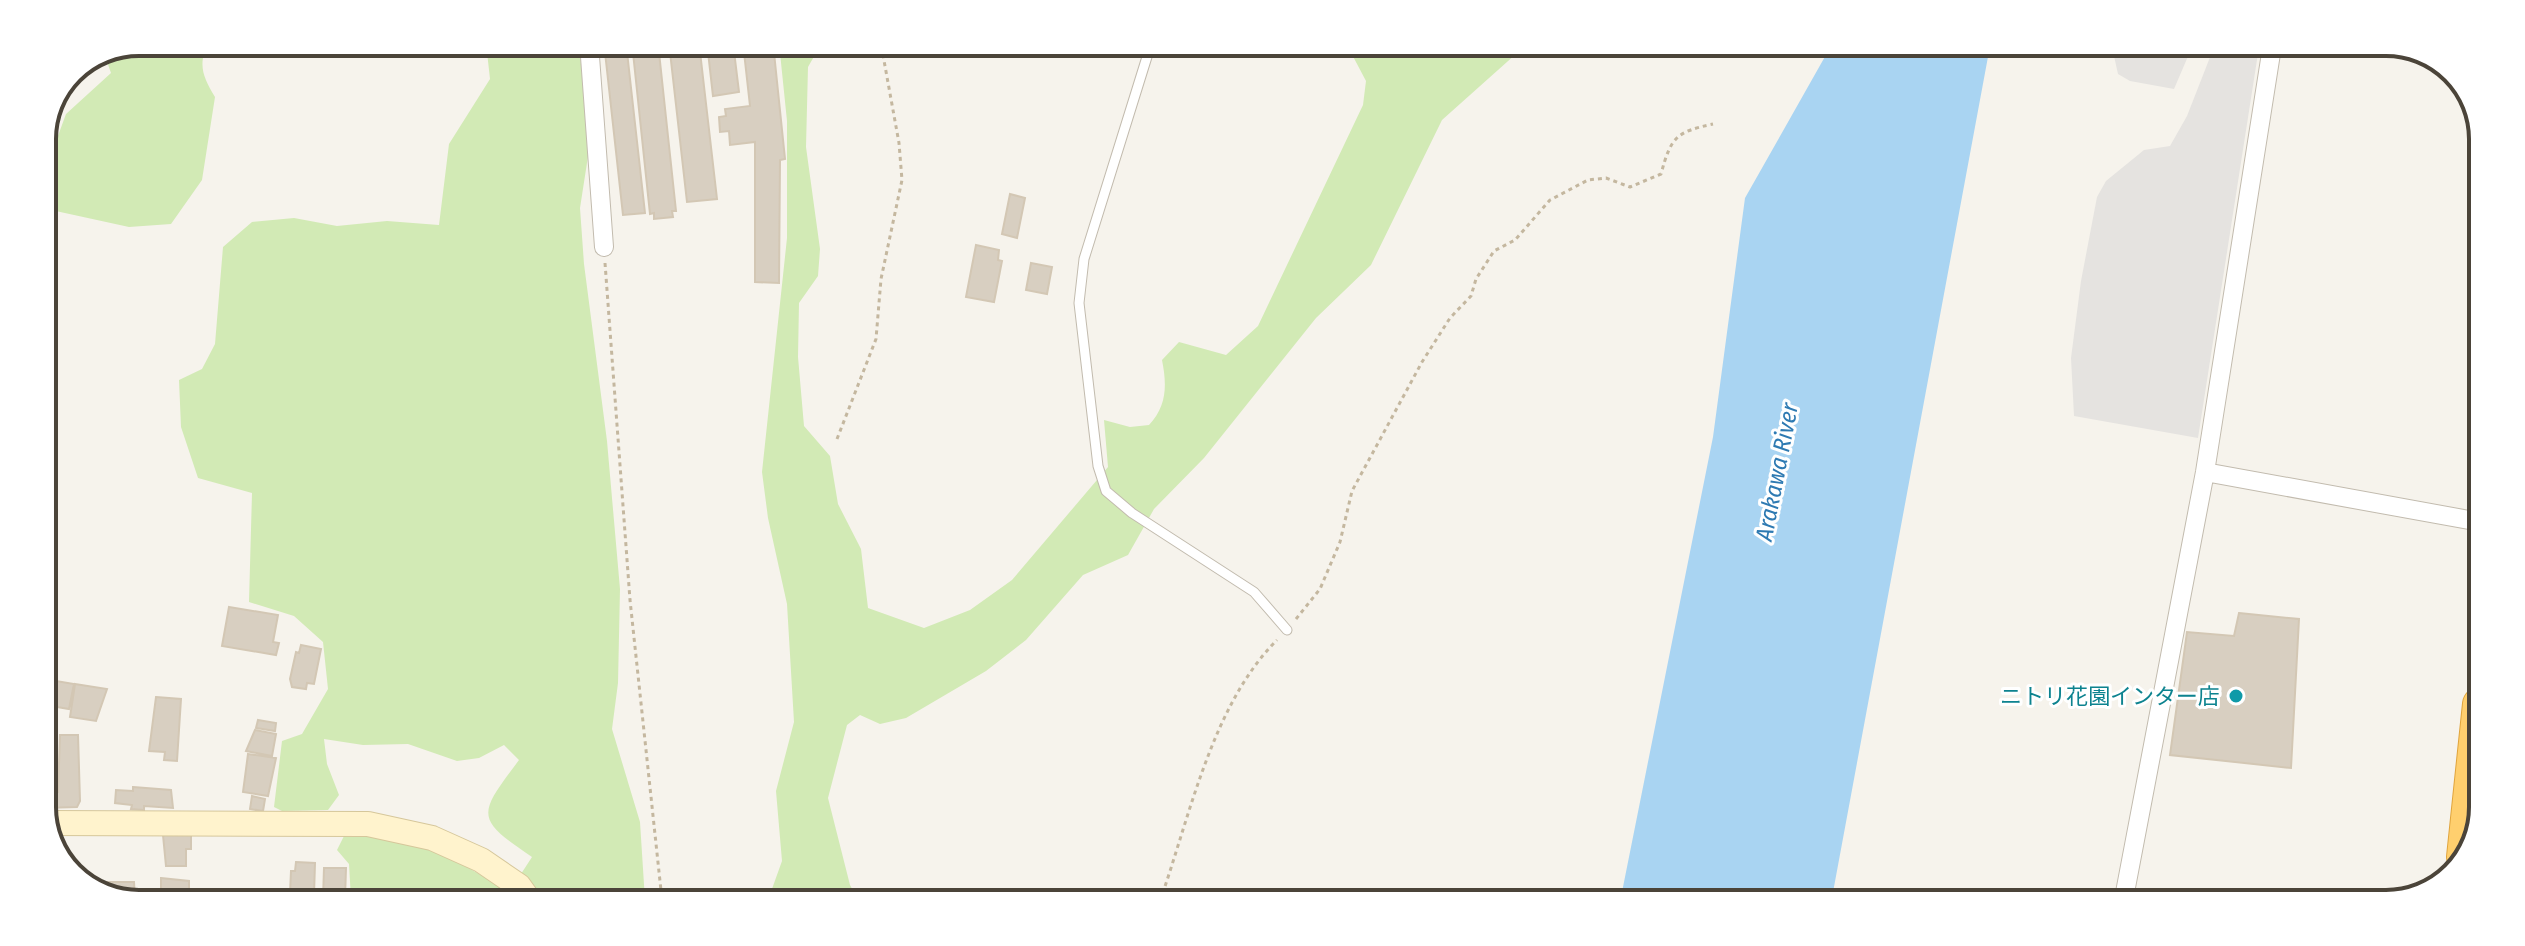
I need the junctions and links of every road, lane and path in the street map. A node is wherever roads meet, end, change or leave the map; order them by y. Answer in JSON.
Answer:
{"nodes":[{"id":1,"x":590,"y":56,"type":"edge"},
{"id":2,"x":883,"y":56,"type":"edge"},
{"id":3,"x":1147,"y":56,"type":"edge"},
{"id":4,"x":2271,"y":56,"type":"edge"},
{"id":5,"x":1713,"y":124,"type":"dead end"},
{"id":6,"x":604,"y":247,"type":"joint"},
{"id":7,"x":837,"y":439,"type":"dead end"},
{"id":8,"x":2205,"y":472,"type":"junction"},
{"id":9,"x":2469,"y":520,"type":"edge"},
{"id":10,"x":1287,"y":630,"type":"junction"},
{"id":11,"x":2469,"y":800,"type":"edge"},
{"id":12,"x":58,"y":823,"type":"edge"},
{"id":13,"x":2466,"y":828,"type":"edge"},
{"id":14,"x":522,"y":890,"type":"edge"},
{"id":15,"x":661,"y":890,"type":"edge"},
{"id":16,"x":1164,"y":890,"type":"edge"},
{"id":17,"x":2125,"y":890,"type":"edge"}],
"edges":[{"from":1,"to":6,"type":"street"},
{"from":2,"to":7,"type":"path"},
{"from":3,"to":10,"type":"lane"},
{"from":4,"to":8,"type":"street"},
{"from":5,"to":10,"type":"path"},
{"from":6,"to":15,"type":"path"},
{"from":8,"to":9,"type":"street"},
{"from":8,"to":17,"type":"street"},
{"from":10,"to":16,"type":"path"},
{"from":11,"to":13,"type":"highway"},
{"from":12,"to":14,"type":"street"}]}
